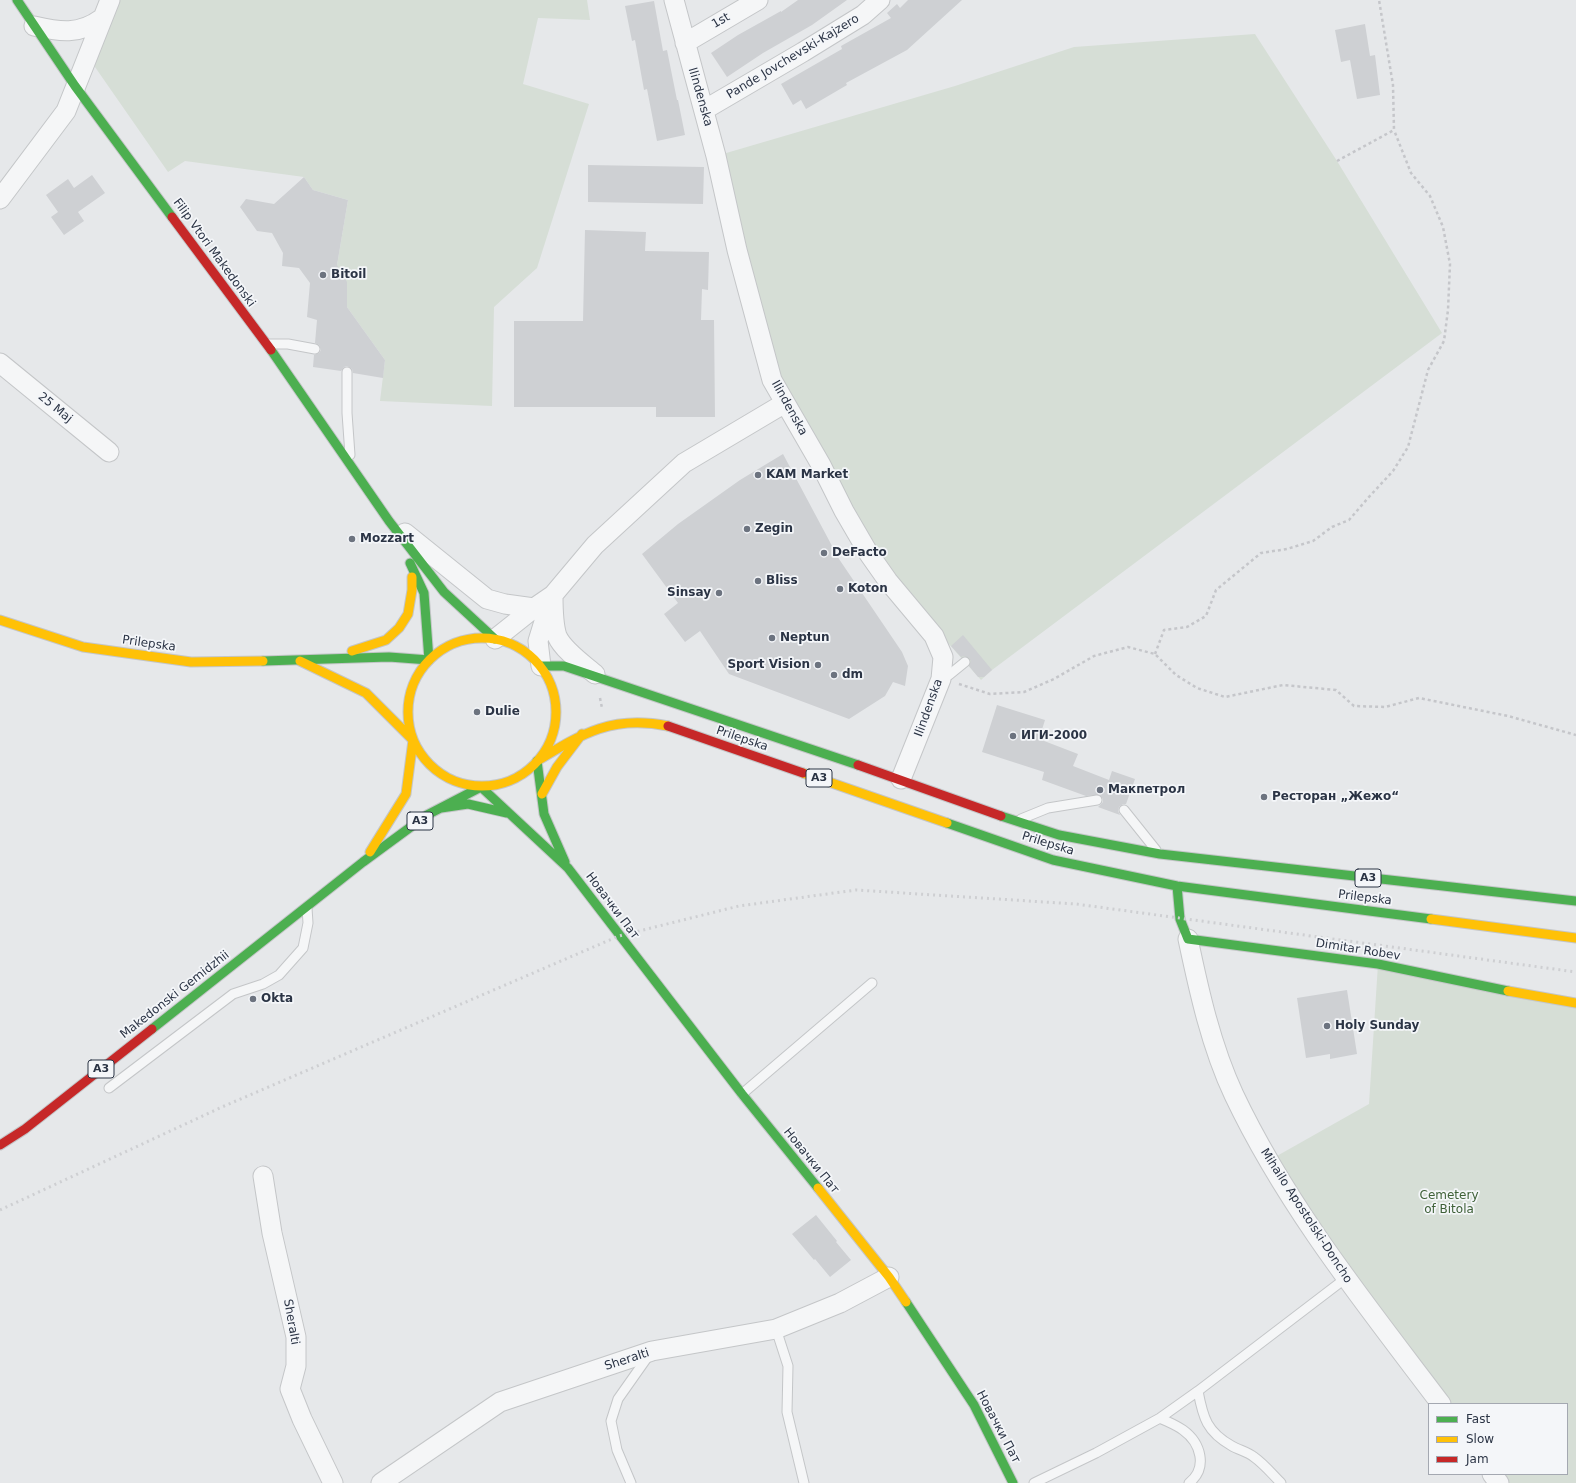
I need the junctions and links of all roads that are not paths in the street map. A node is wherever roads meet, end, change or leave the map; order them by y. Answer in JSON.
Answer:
{"nodes":[{"id":1,"x":17,"y":0,"type":"edge"},
{"id":2,"x":110,"y":0,"type":"edge"},
{"id":3,"x":674,"y":0,"type":"edge"},
{"id":4,"x":758,"y":0,"type":"edge"},
{"id":5,"x":880,"y":0,"type":"edge"},
{"id":6,"x":101,"y":19,"type":"junction"},
{"id":7,"x":34,"y":26,"type":"junction"},
{"id":8,"x":685,"y":43,"type":"junction"},
{"id":9,"x":76,"y":86,"type":"junction"},
{"id":10,"x":704,"y":110,"type":"junction"},
{"id":11,"x":0,"y":198,"type":"edge"},
{"id":12,"x":266,"y":344,"type":"junction"},
{"id":13,"x":315,"y":349,"type":"dead end"},
{"id":14,"x":0,"y":363,"type":"edge"},
{"id":15,"x":347,"y":372,"type":"dead end"},
{"id":16,"x":785,"y":403,"type":"junction"},
{"id":17,"x":109,"y":452,"type":"dead end"},
{"id":18,"x":351,"y":465,"type":"junction"},
{"id":19,"x":389,"y":520,"type":"junction"},
{"id":20,"x":412,"y":568,"type":"junction"},
{"id":21,"x":553,"y":595,"type":"junction"},
{"id":22,"x":534,"y":608,"type":"junction"},
{"id":23,"x":0,"y":620,"type":"edge"},
{"id":24,"x":495,"y":640,"type":"junction"},
{"id":25,"x":329,"y":659,"type":"junction"},
{"id":26,"x":429,"y":660,"type":"junction"},
{"id":27,"x":299,"y":661,"type":"junction"},
{"id":28,"x":965,"y":662,"type":"dead end"},
{"id":29,"x":541,"y":666,"type":"junction"},
{"id":30,"x":601,"y":678,"type":"junction"},
{"id":31,"x":941,"y":679,"type":"junction"},
{"id":32,"x":582,"y":734,"type":"junction"},
{"id":33,"x":413,"y":740,"type":"junction"},
{"id":34,"x":538,"y":761,"type":"junction"},
{"id":35,"x":901,"y":780,"type":"junction"},
{"id":36,"x":481,"y":787,"type":"junction"},
{"id":37,"x":542,"y":794,"type":"junction"},
{"id":38,"x":1097,"y":800,"type":"dead end"},
{"id":39,"x":441,"y":808,"type":"junction"},
{"id":40,"x":1124,"y":810,"type":"dead end"},
{"id":41,"x":508,"y":813,"type":"junction"},
{"id":42,"x":1016,"y":821,"type":"junction"},
{"id":43,"x":1160,"y":854,"type":"junction"},
{"id":44,"x":363,"y":862,"type":"junction"},
{"id":45,"x":568,"y":868,"type":"junction"},
{"id":46,"x":1177,"y":886,"type":"junction"},
{"id":47,"x":1576,"y":901,"type":"edge"},
{"id":48,"x":307,"y":906,"type":"junction"},
{"id":49,"x":1576,"y":938,"type":"edge"},
{"id":50,"x":1188,"y":939,"type":"junction"},
{"id":51,"x":872,"y":983,"type":"dead end"},
{"id":52,"x":208,"y":998,"type":"junction"},
{"id":53,"x":1576,"y":1003,"type":"edge"},
{"id":54,"x":109,"y":1088,"type":"dead end"},
{"id":55,"x":742,"y":1094,"type":"junction"},
{"id":56,"x":0,"y":1145,"type":"edge"},
{"id":57,"x":263,"y":1176,"type":"dead end"},
{"id":58,"x":890,"y":1277,"type":"junction"},
{"id":59,"x":1346,"y":1278,"type":"junction"},
{"id":60,"x":776,"y":1328,"type":"junction"},
{"id":61,"x":652,"y":1351,"type":"junction"},
{"id":62,"x":1198,"y":1391,"type":"junction"},
{"id":63,"x":1440,"y":1403,"type":"edge"},
{"id":64,"x":1160,"y":1418,"type":"junction"},
{"id":65,"x":1493,"y":1475,"type":"edge"},
{"id":66,"x":333,"y":1483,"type":"edge"},
{"id":67,"x":381,"y":1483,"type":"edge"},
{"id":68,"x":631,"y":1483,"type":"edge"},
{"id":69,"x":804,"y":1483,"type":"edge"},
{"id":70,"x":1013,"y":1483,"type":"edge"},
{"id":71,"x":1034,"y":1483,"type":"edge"},
{"id":72,"x":1189,"y":1483,"type":"edge"},
{"id":73,"x":1280,"y":1483,"type":"edge"},
{"id":74,"x":1499,"y":1483,"type":"edge"}],
"edges":[{"from":1,"to":7,"type":"main road","name":"Filip Vtori Makedonski"},
{"from":2,"to":6,"type":"street"},
{"from":3,"to":8,"type":"street","name":"Ilindenska"},
{"from":4,"to":8,"type":"street","name":"1st"},
{"from":5,"to":10,"type":"street","name":"Pande Jovchevski-Kajzero"},
{"from":6,"to":7,"type":"street"},
{"from":6,"to":9,"type":"street"},
{"from":7,"to":9,"type":"main road","name":"Filip Vtori Makedonski"},
{"from":8,"to":10,"type":"street","name":"Ilindenska"},
{"from":9,"to":11,"type":"street"},
{"from":9,"to":12,"type":"main road","name":"Filip Vtori Makedonski"},
{"from":10,"to":16,"type":"street","name":"Ilindenska"},
{"from":12,"to":13,"type":"lane"},
{"from":12,"to":18,"type":"main road","name":"Filip Vtori Makedonski"},
{"from":14,"to":17,"type":"street","name":"25 Maj"},
{"from":15,"to":18,"type":"lane"},
{"from":16,"to":21,"type":"street"},
{"from":16,"to":31,"type":"street","name":"Ilindenska"},
{"from":18,"to":19,"type":"main road","name":"Filip Vtori Makedonski"},
{"from":19,"to":20,"type":"main road"},
{"from":19,"to":22,"type":"street"},
{"from":19,"to":24,"type":"main road"},
{"from":20,"to":25,"type":"main road"},
{"from":20,"to":26,"type":"main road"},
{"from":21,"to":22,"type":"street"},
{"from":21,"to":29,"type":"street"},
{"from":21,"to":30,"type":"street"},
{"from":22,"to":24,"type":"street"},
{"from":23,"to":27,"type":"main road","name":"Prilepska"},
{"from":24,"to":26,"type":"main road","number":"A3"},
{"from":24,"to":29,"type":"main road","number":"A3"},
{"from":25,"to":26,"type":"main road","name":"Prilepska"},
{"from":25,"to":27,"type":"main road","name":"Prilepska"},
{"from":26,"to":33,"type":"main road","number":"A3"},
{"from":27,"to":33,"type":"main road","name":"Prilepska"},
{"from":28,"to":31,"type":"lane"},
{"from":29,"to":30,"type":"main road","name":"Prilepska","number":"A3"},
{"from":29,"to":34,"type":"main road","number":"A3"},
{"from":30,"to":35,"type":"main road","name":"Prilepska","number":"A3"},
{"from":31,"to":35,"type":"street","name":"Ilindenska"},
{"from":32,"to":34,"type":"main road","name":"Prilepska","number":"A3"},
{"from":32,"to":37,"type":"main road"},
{"from":32,"to":46,"type":"main road","name":"Prilepska","number":"A3"},
{"from":33,"to":36,"type":"main road","number":"A3"},
{"from":33,"to":44,"type":"main road","number":"A3"},
{"from":34,"to":36,"type":"main road","number":"A3"},
{"from":34,"to":37,"type":"main road"},
{"from":35,"to":42,"type":"main road","name":"Prilepska","number":"A3"},
{"from":36,"to":39,"type":"main road","number":"A3"},
{"from":36,"to":41,"type":"main road"},
{"from":37,"to":45,"type":"main road"},
{"from":38,"to":42,"type":"lane"},
{"from":39,"to":41,"type":"main road"},
{"from":39,"to":44,"type":"main road","number":"A3"},
{"from":40,"to":43,"type":"lane"},
{"from":41,"to":45,"type":"main road"},
{"from":42,"to":43,"type":"main road","name":"Prilepska","number":"A3"},
{"from":43,"to":47,"type":"main road","name":"Prilepska","number":"A3"},
{"from":44,"to":48,"type":"main road","name":"Makedonski Gemidzhii","number":"A3"},
{"from":45,"to":55,"type":"main road","name":"Новачки Пат"},
{"from":46,"to":49,"type":"main road","name":"Prilepska","number":"A3"},
{"from":46,"to":50,"type":"main road"},
{"from":48,"to":52,"type":"main road","name":"Makedonski Gemidzhii","number":"A3"},
{"from":48,"to":52,"type":"lane"},
{"from":50,"to":53,"type":"main road","name":"Dimitar Robev"},
{"from":50,"to":59,"type":"street","name":"Mihailo Apostolski-Doncho"},
{"from":51,"to":55,"type":"lane"},
{"from":52,"to":54,"type":"lane"},
{"from":52,"to":56,"type":"main road","name":"Makedonski Gemidzhii","number":"A3"},
{"from":55,"to":58,"type":"main road","name":"Новачки Пат"},
{"from":57,"to":66,"type":"street","name":"Sheralti"},
{"from":58,"to":60,"type":"street","name":"Sheralti"},
{"from":58,"to":70,"type":"main road","name":"Новачки Пат"},
{"from":59,"to":62,"type":"lane"},
{"from":59,"to":63,"type":"street","name":"Mihailo Apostolski-Doncho"},
{"from":60,"to":61,"type":"street","name":"Sheralti"},
{"from":60,"to":69,"type":"lane"},
{"from":61,"to":67,"type":"street","name":"Sheralti"},
{"from":61,"to":68,"type":"lane"},
{"from":62,"to":64,"type":"lane"},
{"from":62,"to":73,"type":"lane"},
{"from":64,"to":71,"type":"lane"},
{"from":64,"to":72,"type":"lane"},
{"from":65,"to":74,"type":"street"}]}
